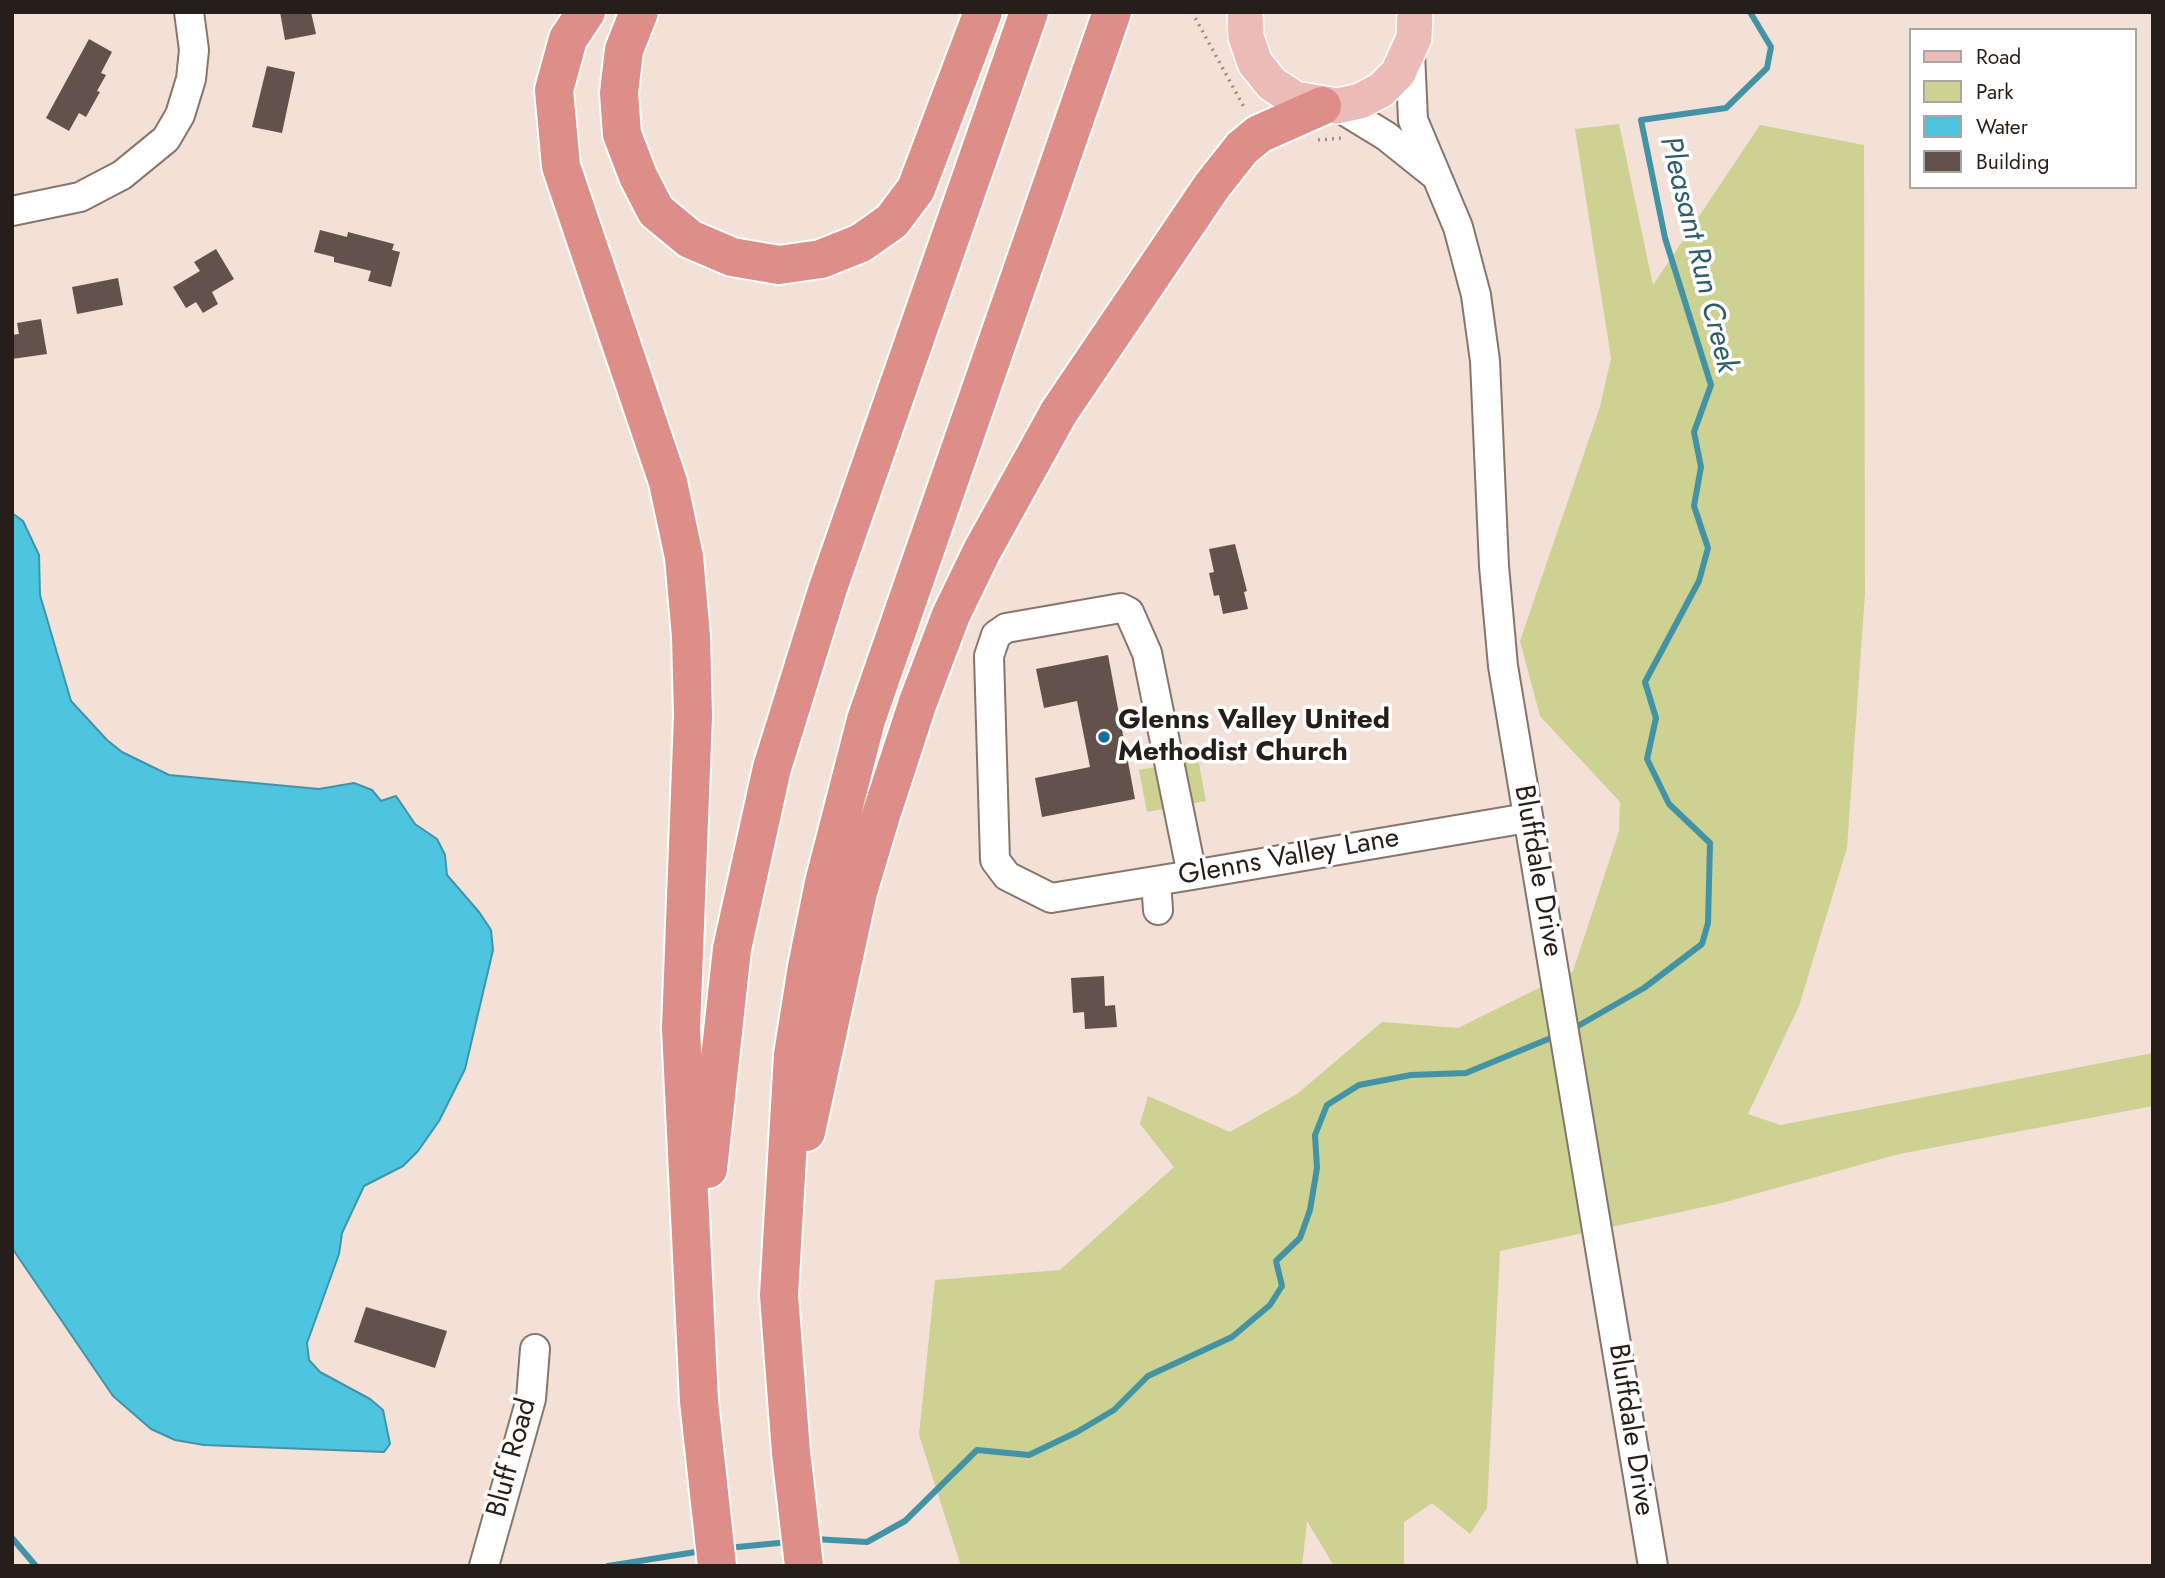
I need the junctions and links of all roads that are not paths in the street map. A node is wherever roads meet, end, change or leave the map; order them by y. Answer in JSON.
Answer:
{"nodes":[{"id":1,"x":189,"y":12,"type":"edge"},
{"id":2,"x":586,"y":12,"type":"edge"},
{"id":3,"x":639,"y":12,"type":"edge"},
{"id":4,"x":983,"y":12,"type":"edge"},
{"id":5,"x":1029,"y":12,"type":"edge"},
{"id":6,"x":1112,"y":12,"type":"edge"},
{"id":7,"x":1239,"y":21,"type":"edge"},
{"id":8,"x":1415,"y":25,"type":"edge"},
{"id":9,"x":1336,"y":116,"type":"junction"},
{"id":10,"x":1438,"y":177,"type":"junction"},
{"id":11,"x":12,"y":211,"type":"edge"},
{"id":12,"x":1527,"y":818,"type":"junction"},
{"id":13,"x":1192,"y":875,"type":"junction"},
{"id":14,"x":1156,"y":881,"type":"junction"},
{"id":15,"x":1158,"y":910,"type":"dead end"},
{"id":16,"x":781,"y":1240,"type":"junction"},
{"id":17,"x":535,"y":1349,"type":"dead end"},
{"id":18,"x":699,"y":1401,"type":"junction"},
{"id":19,"x":484,"y":1562,"type":"edge"},
{"id":20,"x":717,"y":1566,"type":"edge"},
{"id":21,"x":804,"y":1566,"type":"edge"},
{"id":22,"x":1653,"y":1566,"type":"edge"}],
"edges":[{"from":1,"to":11,"type":"street"},
{"from":2,"to":18,"type":"highway"},
{"from":3,"to":4,"type":"highway"},
{"from":5,"to":18,"type":"highway"},
{"from":6,"to":16,"type":"highway"},
{"from":7,"to":9,"type":"main road"},
{"from":8,"to":9,"type":"main road"},
{"from":8,"to":10,"type":"street","name":"Bluffdale Drive"},
{"from":9,"to":10,"type":"street","name":"Bluffdale Drive"},
{"from":9,"to":16,"type":"highway"},
{"from":10,"to":12,"type":"street","name":"Bluffdale Drive"},
{"from":12,"to":13,"type":"street","name":"Glenns Valley Lane"},
{"from":12,"to":22,"type":"street","name":"Bluffdale Drive"},
{"from":13,"to":14,"type":"street","name":"Glenns Valley Lane"},
{"from":13,"to":14,"type":"street","name":"Glenns Valley Lane"},
{"from":14,"to":15,"type":"street"},
{"from":16,"to":21,"type":"highway"},
{"from":17,"to":19,"type":"street","name":"Bluff Road"},
{"from":18,"to":20,"type":"highway"}]}
